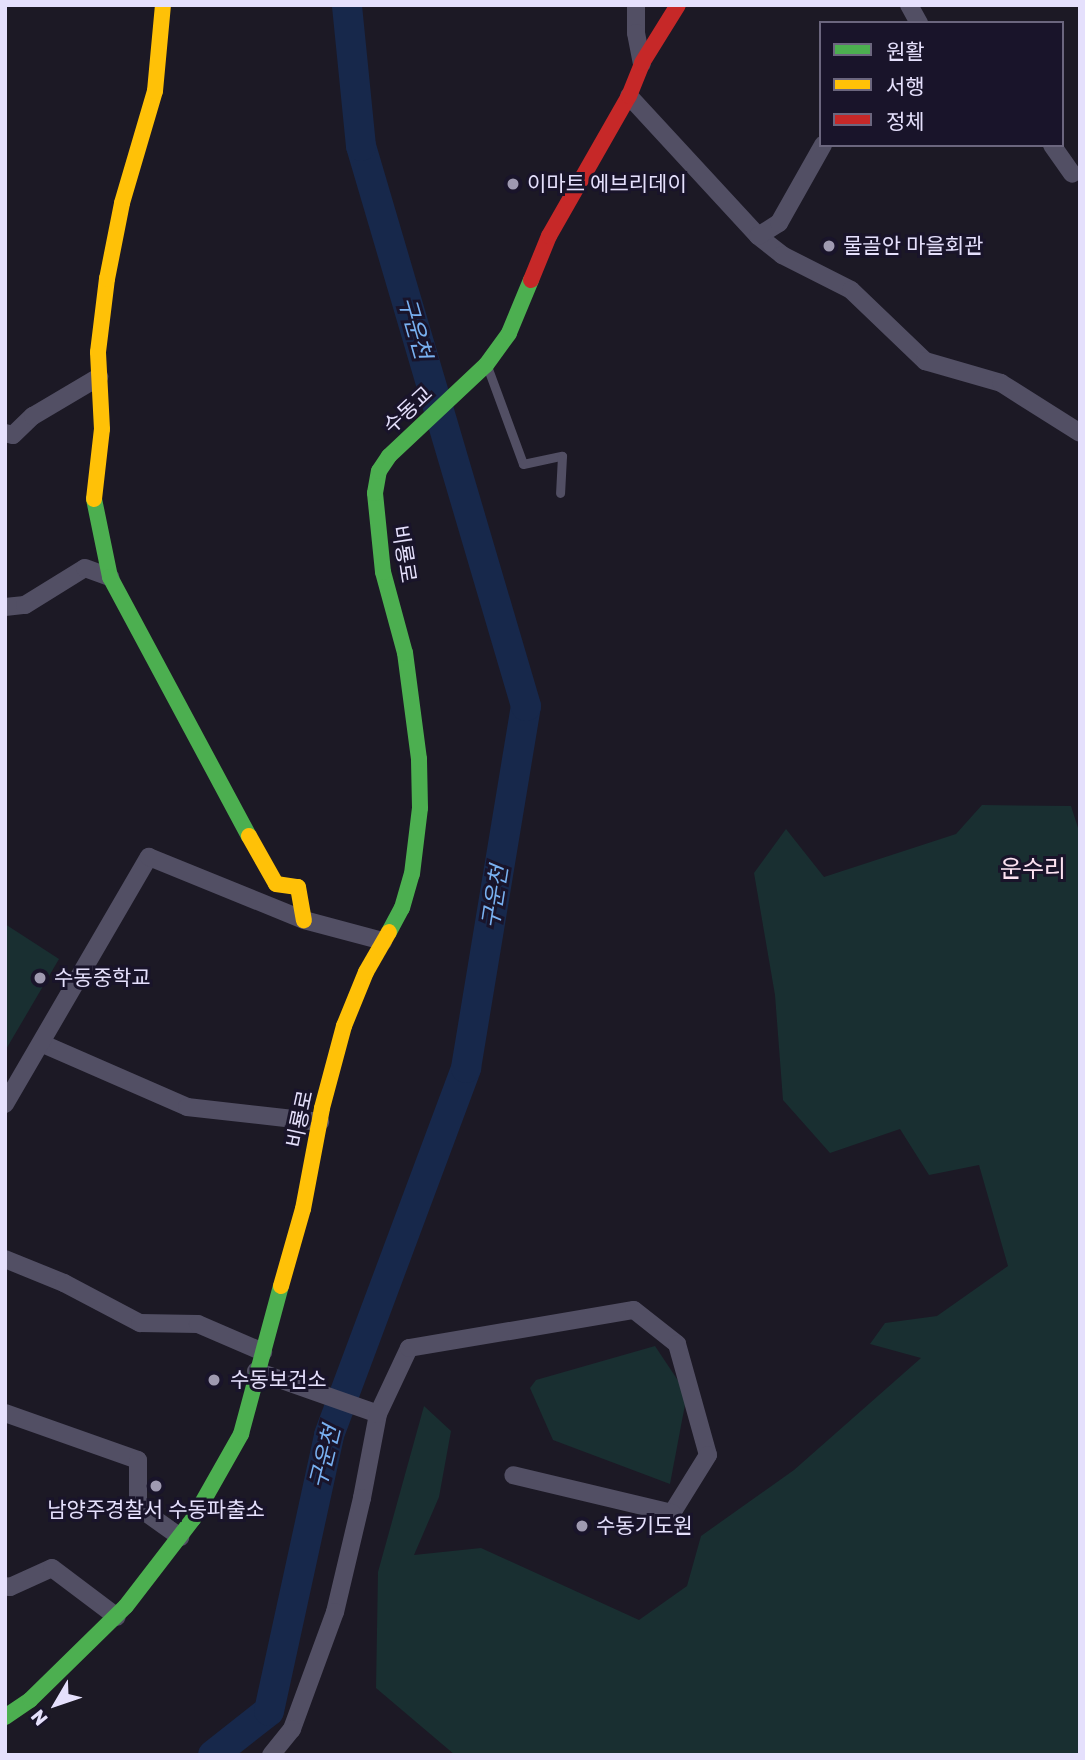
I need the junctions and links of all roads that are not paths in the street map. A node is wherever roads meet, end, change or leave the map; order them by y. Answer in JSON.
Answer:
{"nodes":[{"id":1,"x":163,"y":5,"type":"edge"},
{"id":2,"x":636,"y":5,"type":"edge"},
{"id":3,"x":678,"y":5,"type":"edge"},
{"id":4,"x":909,"y":5,"type":"edge"},
{"id":5,"x":918,"y":21,"type":"edge"},
{"id":6,"x":642,"y":63,"type":"junction"},
{"id":7,"x":629,"y":96,"type":"junction"},
{"id":8,"x":822,"y":147,"type":"edge"},
{"id":9,"x":1053,"y":147,"type":"edge"},
{"id":10,"x":1072,"y":174,"type":"dead end"},
{"id":11,"x":758,"y":236,"type":"junction"},
{"id":12,"x":486,"y":365,"type":"junction"},
{"id":13,"x":99,"y":377,"type":"junction"},
{"id":14,"x":5,"y":433,"type":"edge"},
{"id":15,"x":1080,"y":433,"type":"edge"},
{"id":16,"x":389,"y":456,"type":"joint"},
{"id":17,"x":560,"y":493,"type":"dead end"},
{"id":18,"x":110,"y":578,"type":"junction"},
{"id":19,"x":5,"y":607,"type":"edge"},
{"id":20,"x":304,"y":920,"type":"junction"},
{"id":21,"x":383,"y":941,"type":"junction"},
{"id":22,"x":43,"y":1044,"type":"junction"},
{"id":23,"x":5,"y":1104,"type":"edge"},
{"id":24,"x":320,"y":1122,"type":"junction"},
{"id":25,"x":5,"y":1259,"type":"edge"},
{"id":26,"x":263,"y":1352,"type":"junction"},
{"id":27,"x":264,"y":1373,"type":"junction"},
{"id":28,"x":374,"y":1412,"type":"junction"},
{"id":29,"x":5,"y":1413,"type":"edge"},
{"id":30,"x":513,"y":1475,"type":"dead end"},
{"id":31,"x":180,"y":1537,"type":"junction"},
{"id":32,"x":5,"y":1586,"type":"edge"},
{"id":33,"x":117,"y":1617,"type":"junction"},
{"id":34,"x":5,"y":1717,"type":"edge"},
{"id":35,"x":271,"y":1755,"type":"edge"}],
"edges":[{"from":1,"to":13,"type":"main road"},
{"from":2,"to":6,"type":"street"},
{"from":3,"to":6,"type":"main road"},
{"from":4,"to":5,"type":"street"},
{"from":6,"to":7,"type":"main road"},
{"from":7,"to":11,"type":"street"},
{"from":7,"to":12,"type":"main road"},
{"from":8,"to":11,"type":"street"},
{"from":9,"to":10,"type":"street"},
{"from":11,"to":15,"type":"street"},
{"from":12,"to":16,"type":"main road","name":"수동교"},
{"from":12,"to":17,"type":"lane"},
{"from":13,"to":14,"type":"street"},
{"from":13,"to":18,"type":"main road"},
{"from":16,"to":21,"type":"main road","name":"비룡로"},
{"from":18,"to":19,"type":"street"},
{"from":18,"to":20,"type":"main road"},
{"from":20,"to":21,"type":"street"},
{"from":20,"to":22,"type":"street"},
{"from":21,"to":24,"type":"main road","name":"비룡로"},
{"from":22,"to":23,"type":"street"},
{"from":22,"to":24,"type":"street"},
{"from":24,"to":26,"type":"main road","name":"비룡로"},
{"from":25,"to":26,"type":"street"},
{"from":26,"to":27,"type":"main road","name":"비룡로"},
{"from":27,"to":28,"type":"street"},
{"from":27,"to":31,"type":"main road","name":"비룡로"},
{"from":28,"to":30,"type":"street"},
{"from":28,"to":35,"type":"street"},
{"from":29,"to":31,"type":"street"},
{"from":31,"to":33,"type":"main road","name":"비룡로"},
{"from":32,"to":33,"type":"street"},
{"from":33,"to":34,"type":"main road","name":"비룡로"}]}
